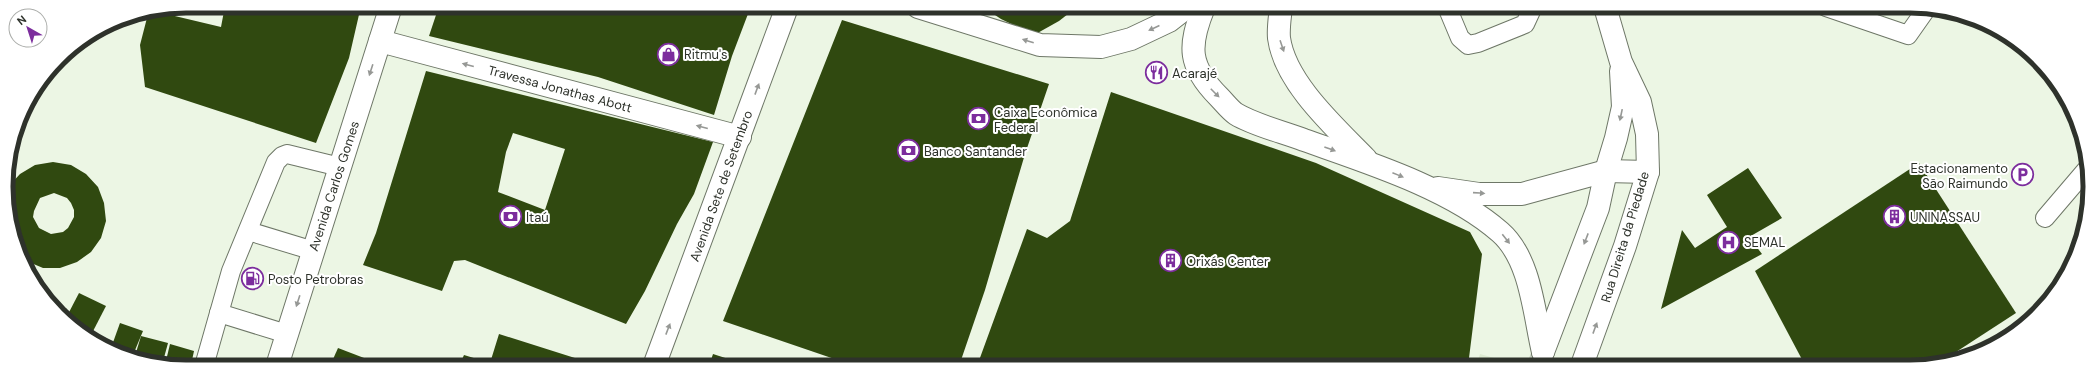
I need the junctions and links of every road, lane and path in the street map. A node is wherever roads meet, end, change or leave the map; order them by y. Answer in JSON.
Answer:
{"nodes":[{"id":1,"x":389,"y":13,"type":"edge"},
{"id":2,"x":784,"y":13,"type":"edge"},
{"id":3,"x":937,"y":13,"type":"edge"},
{"id":4,"x":1179,"y":13,"type":"edge"},
{"id":5,"x":1201,"y":13,"type":"edge"},
{"id":6,"x":1281,"y":13,"type":"edge"},
{"id":7,"x":1450,"y":13,"type":"edge"},
{"id":8,"x":1530,"y":13,"type":"edge"},
{"id":9,"x":1607,"y":13,"type":"edge"},
{"id":10,"x":1844,"y":13,"type":"edge"},
{"id":11,"x":1923,"y":13,"type":"edge"},
{"id":12,"x":380,"y":41,"type":"junction"},
{"id":13,"x":1621,"y":62,"type":"junction"},
{"id":14,"x":740,"y":137,"type":"junction"},
{"id":15,"x":1370,"y":164,"type":"junction"},
{"id":16,"x":340,"y":167,"type":"junction"},
{"id":17,"x":1606,"y":171,"type":"junction"},
{"id":18,"x":1648,"y":172,"type":"junction"},
{"id":19,"x":2083,"y":174,"type":"edge"},
{"id":20,"x":1427,"y":187,"type":"junction"},
{"id":21,"x":2045,"y":218,"type":"dead end"},
{"id":22,"x":248,"y":231,"type":"junction"},
{"id":23,"x":314,"y":251,"type":"junction"},
{"id":24,"x":219,"y":312,"type":"junction"},
{"id":25,"x":287,"y":334,"type":"junction"},
{"id":26,"x":206,"y":360,"type":"edge"},
{"id":27,"x":279,"y":360,"type":"edge"},
{"id":28,"x":656,"y":360,"type":"edge"},
{"id":29,"x":1584,"y":360,"type":"edge"}],
"edges":[{"from":1,"to":12,"type":"street","name":"Avenida Carlos Gomes"},
{"from":14,"to":2,"type":"street","name":"Avenida Sete de Setembro","one_way":true},
{"from":4,"to":3,"type":"street","one_way":true},
{"from":5,"to":15,"type":"street","one_way":true},
{"from":6,"to":15,"type":"street","one_way":true},
{"from":7,"to":8,"type":"lane"},
{"from":9,"to":13,"type":"street","name":"Rua Direita da Piedade"},
{"from":10,"to":11,"type":"lane"},
{"from":14,"to":12,"type":"street","name":"Travessa Jonathas Abott","one_way":true},
{"from":12,"to":16,"type":"street","name":"Avenida Carlos Gomes","one_way":true},
{"from":13,"to":17,"type":"street","name":"Rua Direita da Piedade","one_way":true},
{"from":13,"to":18,"type":"street","name":"Rua Direita da Piedade"},
{"from":28,"to":14,"type":"street","name":"Avenida Sete de Setembro","one_way":true},
{"from":15,"to":20,"type":"street","one_way":true},
{"from":16,"to":22,"type":"lane"},
{"from":16,"to":23,"type":"street","name":"Avenida Carlos Gomes"},
{"from":17,"to":18,"type":"street"},
{"from":20,"to":17,"type":"street","one_way":true},
{"from":17,"to":20,"type":"street","name":"Rua Direita da Piedade"},
{"from":29,"to":18,"type":"street","name":"Rua Direita da Piedade","one_way":true},
{"from":19,"to":21,"type":"lane"},
{"from":22,"to":23,"type":"lane"},
{"from":22,"to":24,"type":"lane"},
{"from":23,"to":25,"type":"street","name":"Avenida Carlos Gomes","one_way":true},
{"from":24,"to":25,"type":"lane"},
{"from":24,"to":26,"type":"lane"},
{"from":25,"to":27,"type":"street","name":"Avenida Carlos Gomes"}]}
